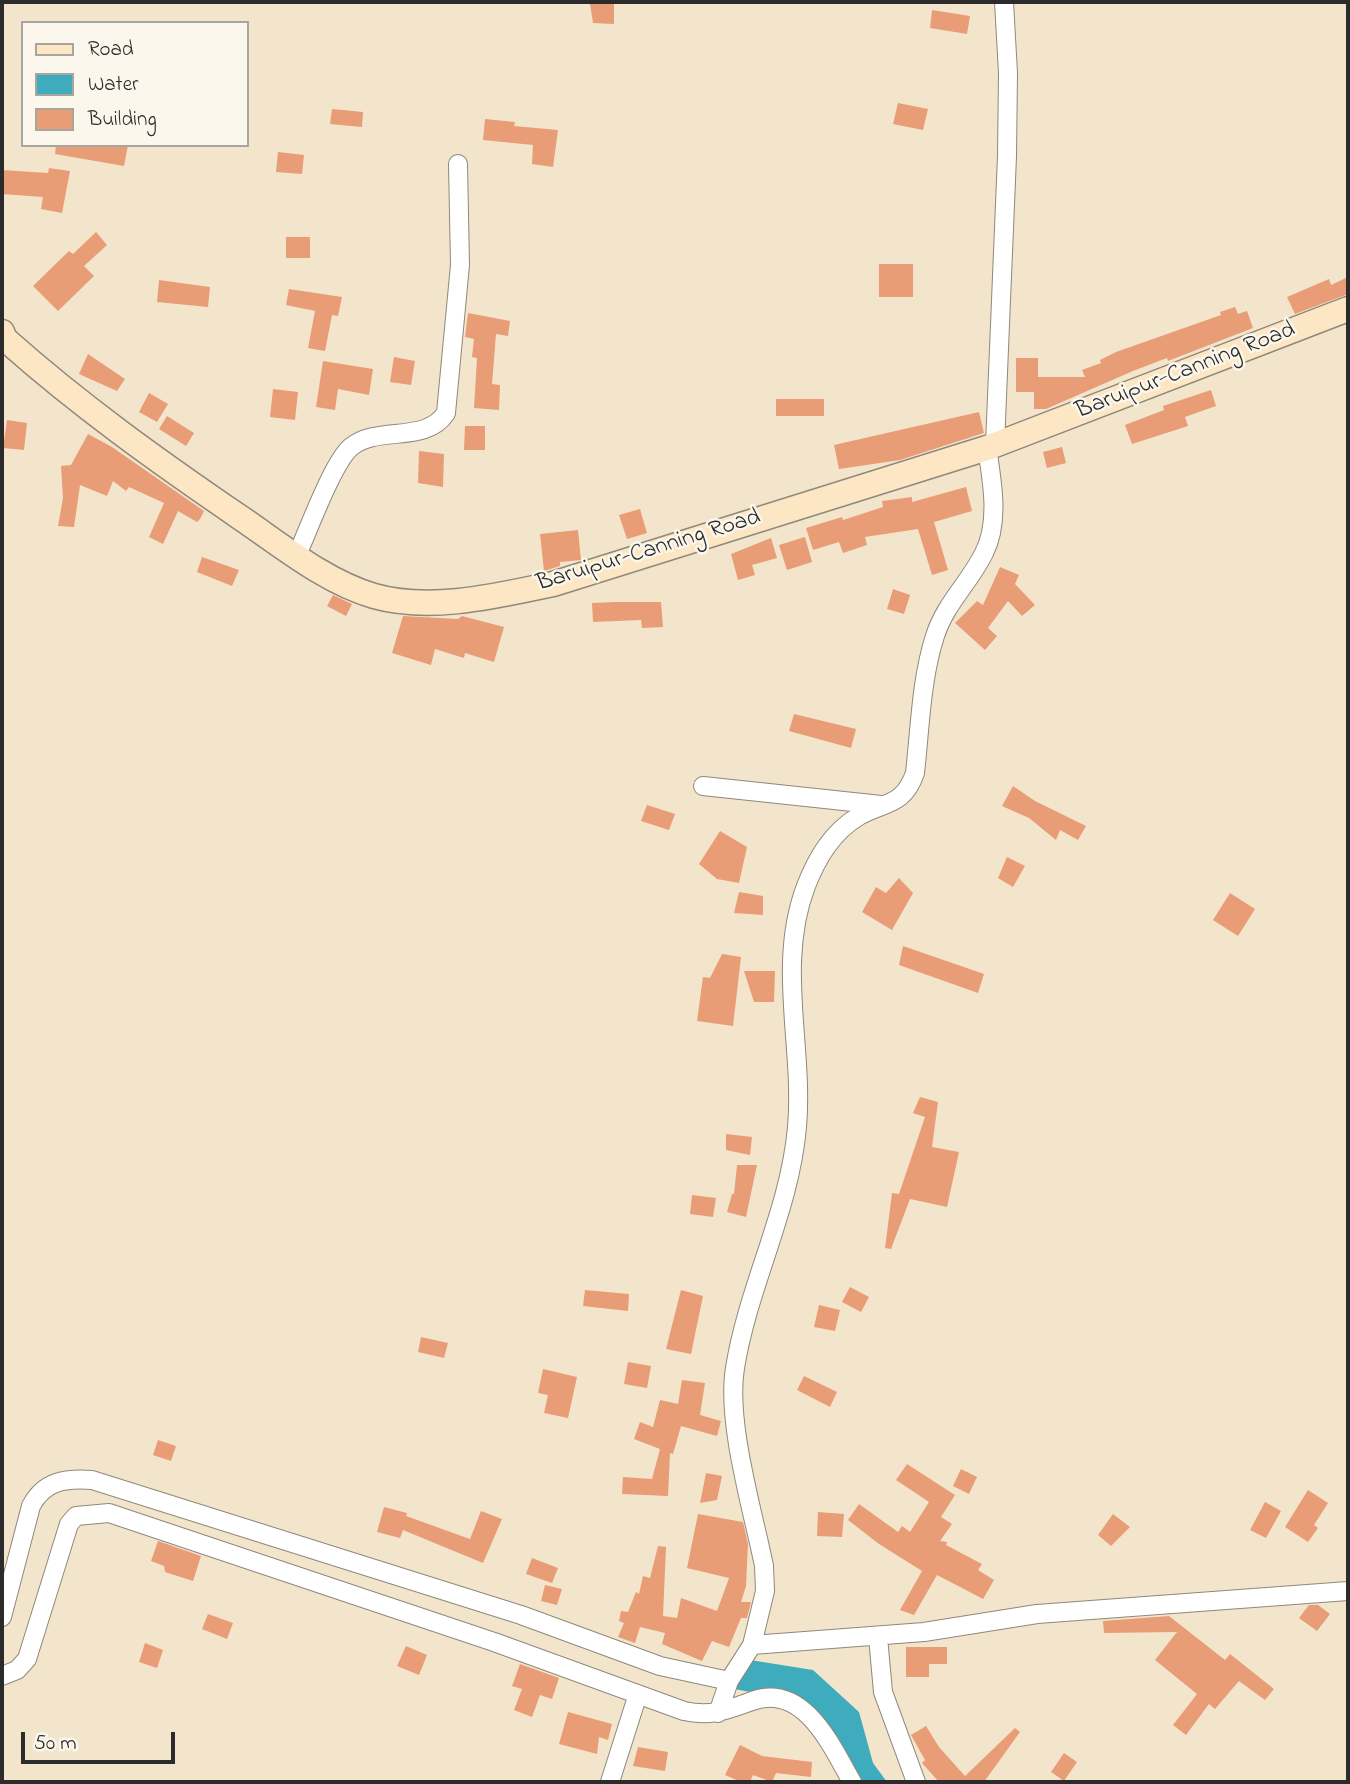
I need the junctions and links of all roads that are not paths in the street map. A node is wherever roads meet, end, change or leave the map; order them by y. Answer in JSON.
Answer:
{"nodes":[{"id":1,"x":1004,"y":2,"type":"edge"},
{"id":2,"x":458,"y":164,"type":"dead end"},
{"id":3,"x":1348,"y":309,"type":"edge"},
{"id":4,"x":3,"y":336,"type":"edge"},
{"id":5,"x":991,"y":446,"type":"junction"},
{"id":6,"x":297,"y":555,"type":"junction"},
{"id":7,"x":704,"y":786,"type":"dead end"},
{"id":8,"x":888,"y":806,"type":"junction"},
{"id":9,"x":1348,"y":1591,"type":"edge"},
{"id":10,"x":2,"y":1617,"type":"edge"},
{"id":11,"x":878,"y":1637,"type":"junction"},
{"id":12,"x":752,"y":1645,"type":"junction"},
{"id":13,"x":2,"y":1676,"type":"edge"},
{"id":14,"x":729,"y":1681,"type":"junction"},
{"id":15,"x":638,"y":1694,"type":"junction"},
{"id":16,"x":718,"y":1713,"type":"junction"},
{"id":17,"x":610,"y":1782,"type":"edge"},
{"id":18,"x":852,"y":1782,"type":"edge"},
{"id":19,"x":916,"y":1782,"type":"edge"}],
"edges":[{"from":1,"to":5,"type":"street"},
{"from":2,"to":6,"type":"street"},
{"from":3,"to":5,"type":"main road","name":"Baruipur-Canning Road"},
{"from":4,"to":6,"type":"main road","name":"Baruipur-Canning Road"},
{"from":5,"to":6,"type":"main road","name":"Baruipur-Canning Road"},
{"from":5,"to":8,"type":"street"},
{"from":7,"to":8,"type":"street"},
{"from":8,"to":12,"type":"street"},
{"from":9,"to":11,"type":"street"},
{"from":10,"to":14,"type":"street"},
{"from":11,"to":12,"type":"street"},
{"from":11,"to":19,"type":"street"},
{"from":12,"to":14,"type":"street"},
{"from":13,"to":15,"type":"street"},
{"from":14,"to":16,"type":"street"},
{"from":15,"to":16,"type":"street"},
{"from":15,"to":17,"type":"street"},
{"from":16,"to":18,"type":"street"}]}
